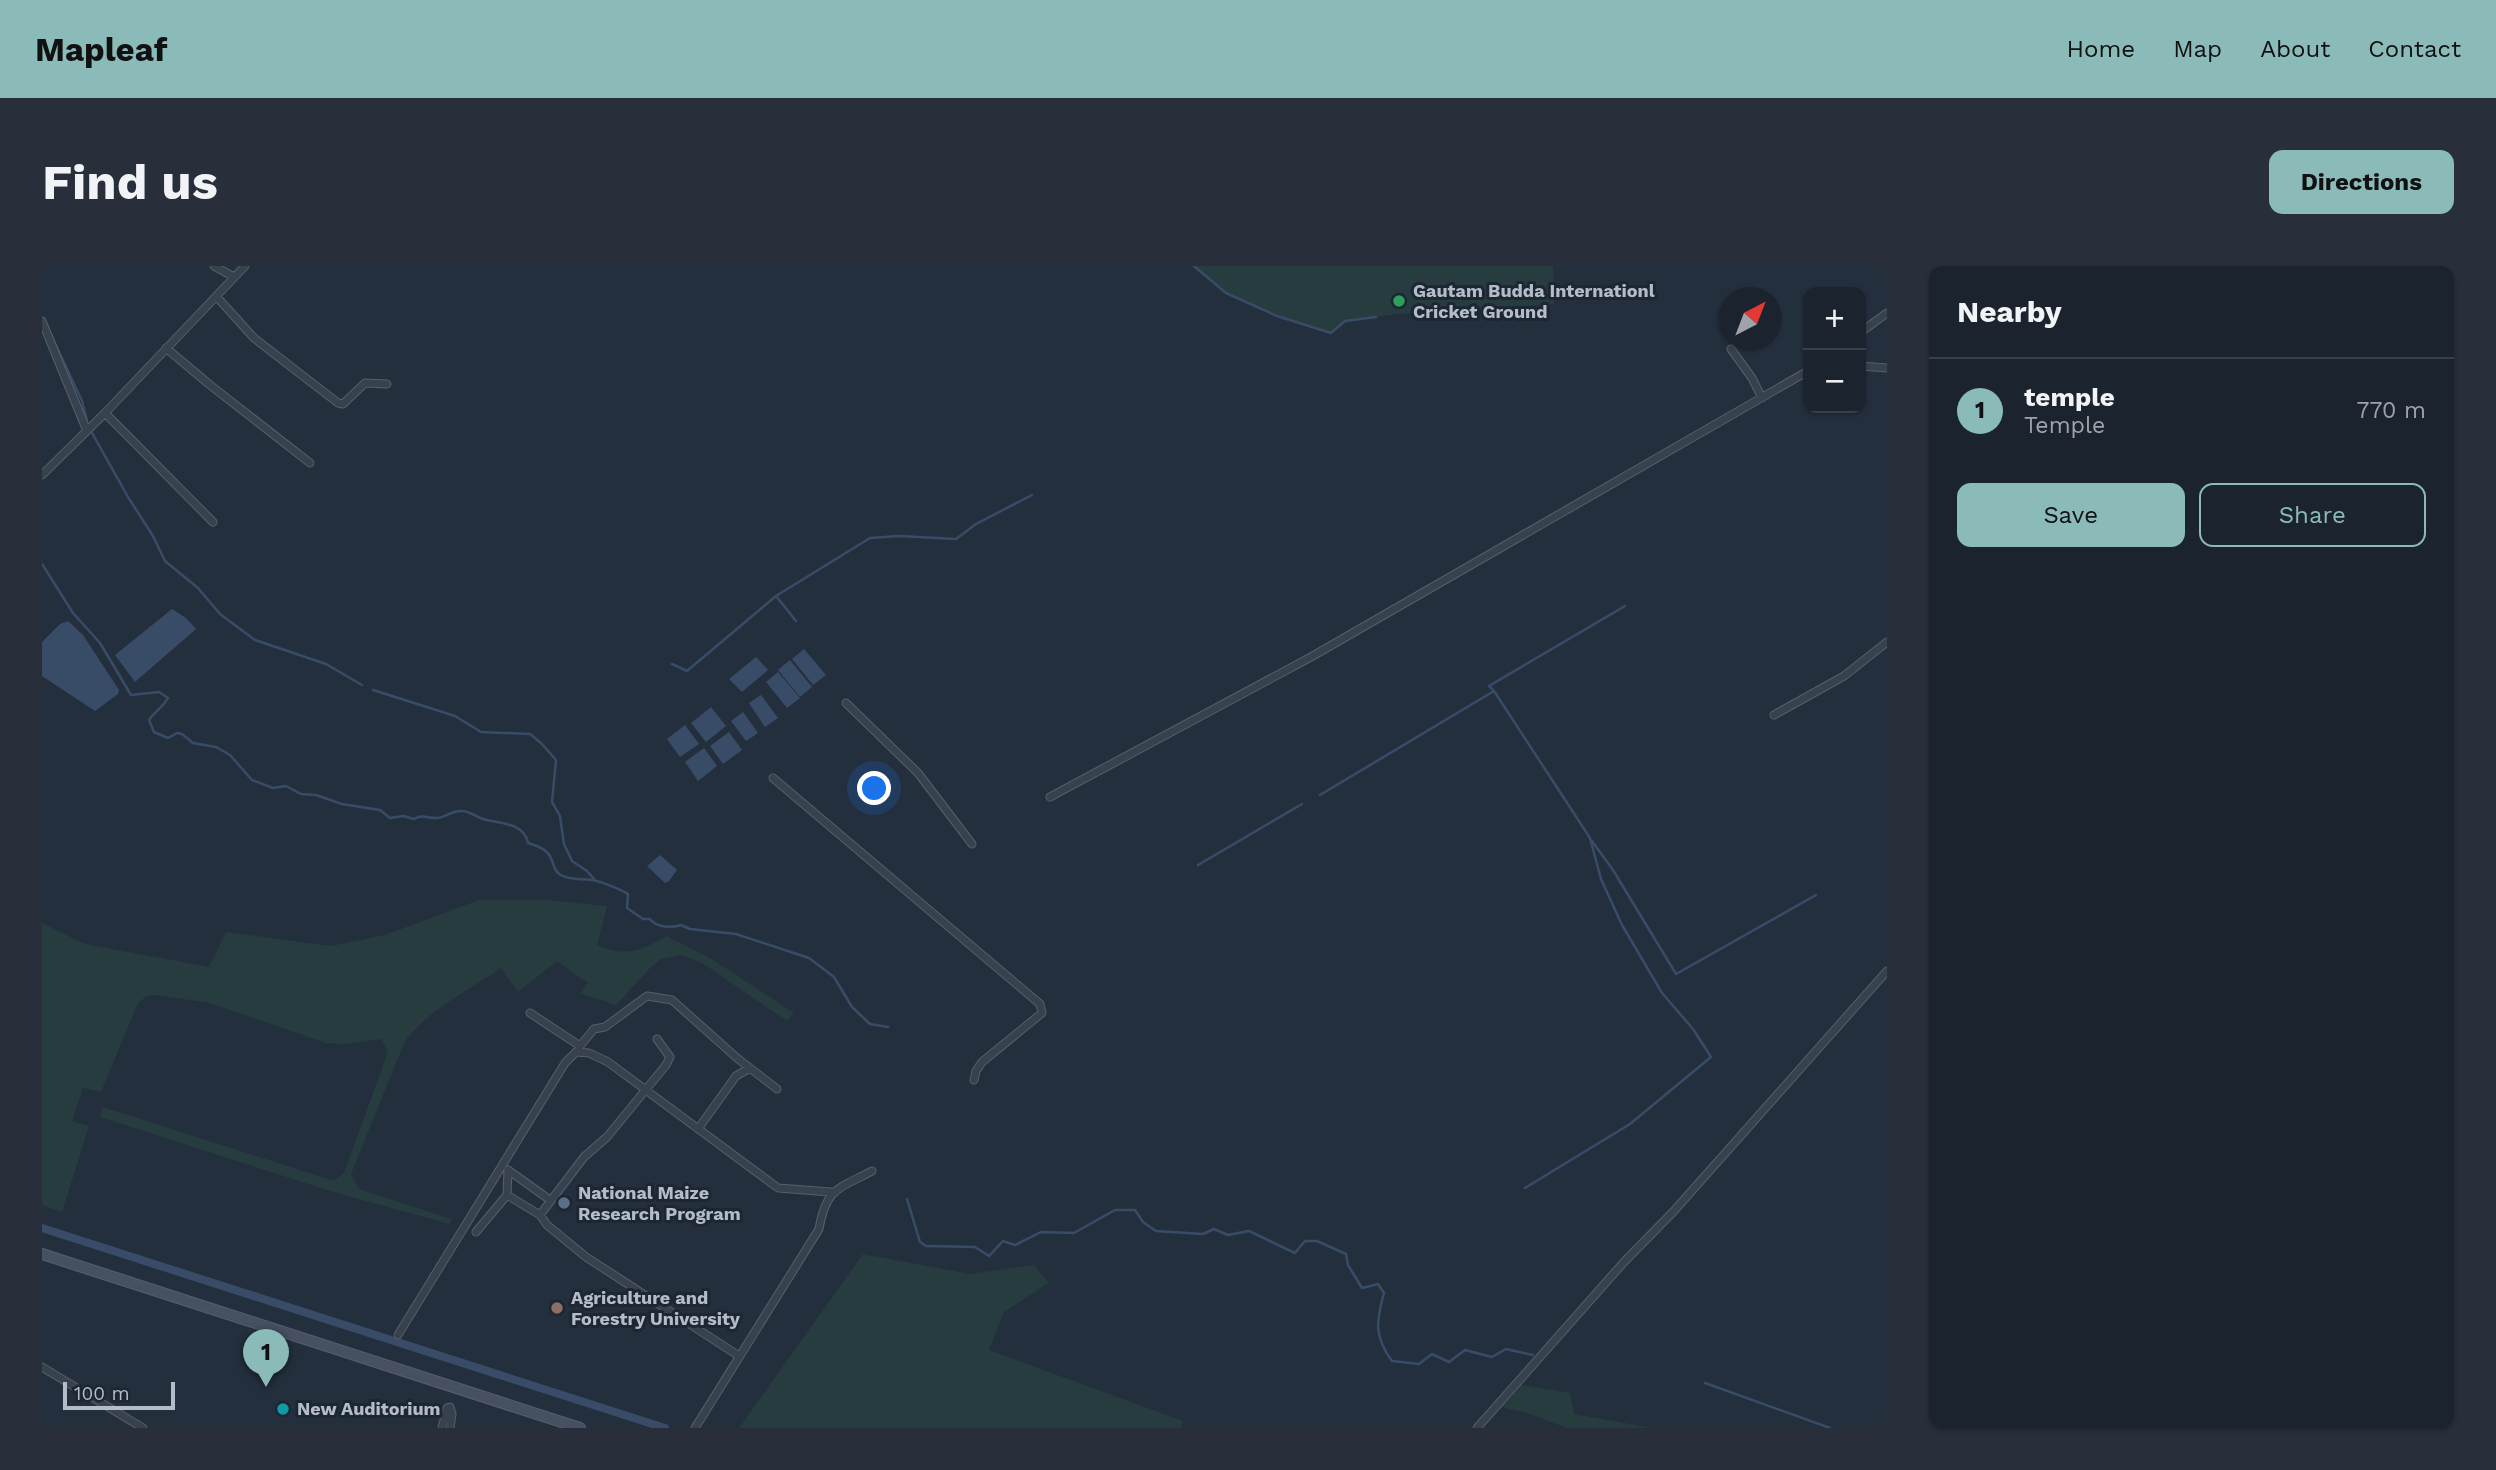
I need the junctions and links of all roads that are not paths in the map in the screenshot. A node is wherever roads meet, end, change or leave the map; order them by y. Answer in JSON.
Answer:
{"nodes":[{"id":1,"x":214,"y":266,"type":"edge"},
{"id":2,"x":245,"y":266,"type":"edge"},
{"id":3,"x":234,"y":277,"type":"junction"},
{"id":4,"x":216,"y":296,"type":"junction"},
{"id":5,"x":1887,"y":313,"type":"edge"},
{"id":6,"x":42,"y":321,"type":"edge"},
{"id":7,"x":1866,"y":328,"type":"edge"},
{"id":8,"x":51,"y":340,"type":"junction"},
{"id":9,"x":42,"y":343,"type":"edge"},
{"id":10,"x":166,"y":348,"type":"junction"},
{"id":11,"x":1732,"y":350,"type":"edge"},
{"id":12,"x":1866,"y":366,"type":"edge"},
{"id":13,"x":1887,"y":368,"type":"edge"},
{"id":14,"x":1803,"y":374,"type":"edge"},
{"id":15,"x":387,"y":384,"type":"dead end"},
{"id":16,"x":1762,"y":398,"type":"junction"},
{"id":17,"x":105,"y":412,"type":"junction"},
{"id":18,"x":87,"y":430,"type":"junction"},
{"id":19,"x":310,"y":463,"type":"dead end"},
{"id":20,"x":42,"y":475,"type":"edge"},
{"id":21,"x":213,"y":522,"type":"dead end"},
{"id":22,"x":1887,"y":642,"type":"edge"},
{"id":23,"x":846,"y":703,"type":"dead end"},
{"id":24,"x":1774,"y":715,"type":"dead end"},
{"id":25,"x":773,"y":778,"type":"dead end"},
{"id":26,"x":1050,"y":797,"type":"dead end"},
{"id":27,"x":972,"y":844,"type":"dead end"},
{"id":28,"x":1887,"y":971,"type":"edge"},
{"id":29,"x":530,"y":1013,"type":"dead end"},
{"id":30,"x":657,"y":1039,"type":"dead end"},
{"id":31,"x":578,"y":1049,"type":"junction"},
{"id":32,"x":750,"y":1068,"type":"junction"},
{"id":33,"x":974,"y":1080,"type":"dead end"},
{"id":34,"x":777,"y":1089,"type":"dead end"},
{"id":35,"x":646,"y":1090,"type":"junction"},
{"id":36,"x":698,"y":1129,"type":"junction"},
{"id":37,"x":505,"y":1168,"type":"junction"},
{"id":38,"x":872,"y":1171,"type":"dead end"},
{"id":39,"x":831,"y":1192,"type":"junction"},
{"id":40,"x":507,"y":1195,"type":"junction"},
{"id":41,"x":550,"y":1200,"type":"junction"},
{"id":42,"x":540,"y":1215,"type":"junction"},
{"id":43,"x":476,"y":1232,"type":"dead end"},
{"id":44,"x":42,"y":1254,"type":"edge"},
{"id":45,"x":398,"y":1335,"type":"dead end"},
{"id":46,"x":739,"y":1356,"type":"junction"},
{"id":47,"x":42,"y":1367,"type":"edge"},
{"id":48,"x":143,"y":1428,"type":"edge"},
{"id":49,"x":442,"y":1428,"type":"edge"},
{"id":50,"x":450,"y":1428,"type":"edge"},
{"id":51,"x":580,"y":1428,"type":"edge"},
{"id":52,"x":695,"y":1428,"type":"edge"},
{"id":53,"x":1477,"y":1428,"type":"edge"}],
"edges":[{"from":1,"to":3,"type":"street"},
{"from":2,"to":3,"type":"street"},
{"from":3,"to":4,"type":"street"},
{"from":4,"to":10,"type":"street"},
{"from":4,"to":15,"type":"street"},
{"from":5,"to":7,"type":"street"},
{"from":6,"to":8,"type":"street"},
{"from":8,"to":9,"type":"street"},
{"from":8,"to":18,"type":"street"},
{"from":10,"to":17,"type":"street"},
{"from":10,"to":19,"type":"street"},
{"from":11,"to":16,"type":"street"},
{"from":12,"to":13,"type":"street"},
{"from":14,"to":16,"type":"street"},
{"from":16,"to":26,"type":"street"},
{"from":17,"to":18,"type":"street"},
{"from":17,"to":21,"type":"street"},
{"from":18,"to":20,"type":"street"},
{"from":22,"to":24,"type":"street"},
{"from":23,"to":27,"type":"street"},
{"from":25,"to":33,"type":"street"},
{"from":28,"to":53,"type":"street"},
{"from":29,"to":31,"type":"street"},
{"from":30,"to":35,"type":"street"},
{"from":31,"to":32,"type":"street"},
{"from":31,"to":35,"type":"street"},
{"from":31,"to":37,"type":"street"},
{"from":32,"to":34,"type":"street"},
{"from":32,"to":36,"type":"street"},
{"from":35,"to":36,"type":"street"},
{"from":35,"to":41,"type":"street"},
{"from":36,"to":39,"type":"street"},
{"from":37,"to":40,"type":"street"},
{"from":37,"to":41,"type":"street"},
{"from":37,"to":45,"type":"street"},
{"from":38,"to":39,"type":"street"},
{"from":39,"to":46,"type":"street"},
{"from":40,"to":42,"type":"street"},
{"from":40,"to":43,"type":"street"},
{"from":41,"to":42,"type":"street"},
{"from":42,"to":46,"type":"street"},
{"from":44,"to":51,"type":"main road"},
{"from":46,"to":52,"type":"street"},
{"from":47,"to":48,"type":"street"},
{"from":49,"to":50,"type":"street"}]}
